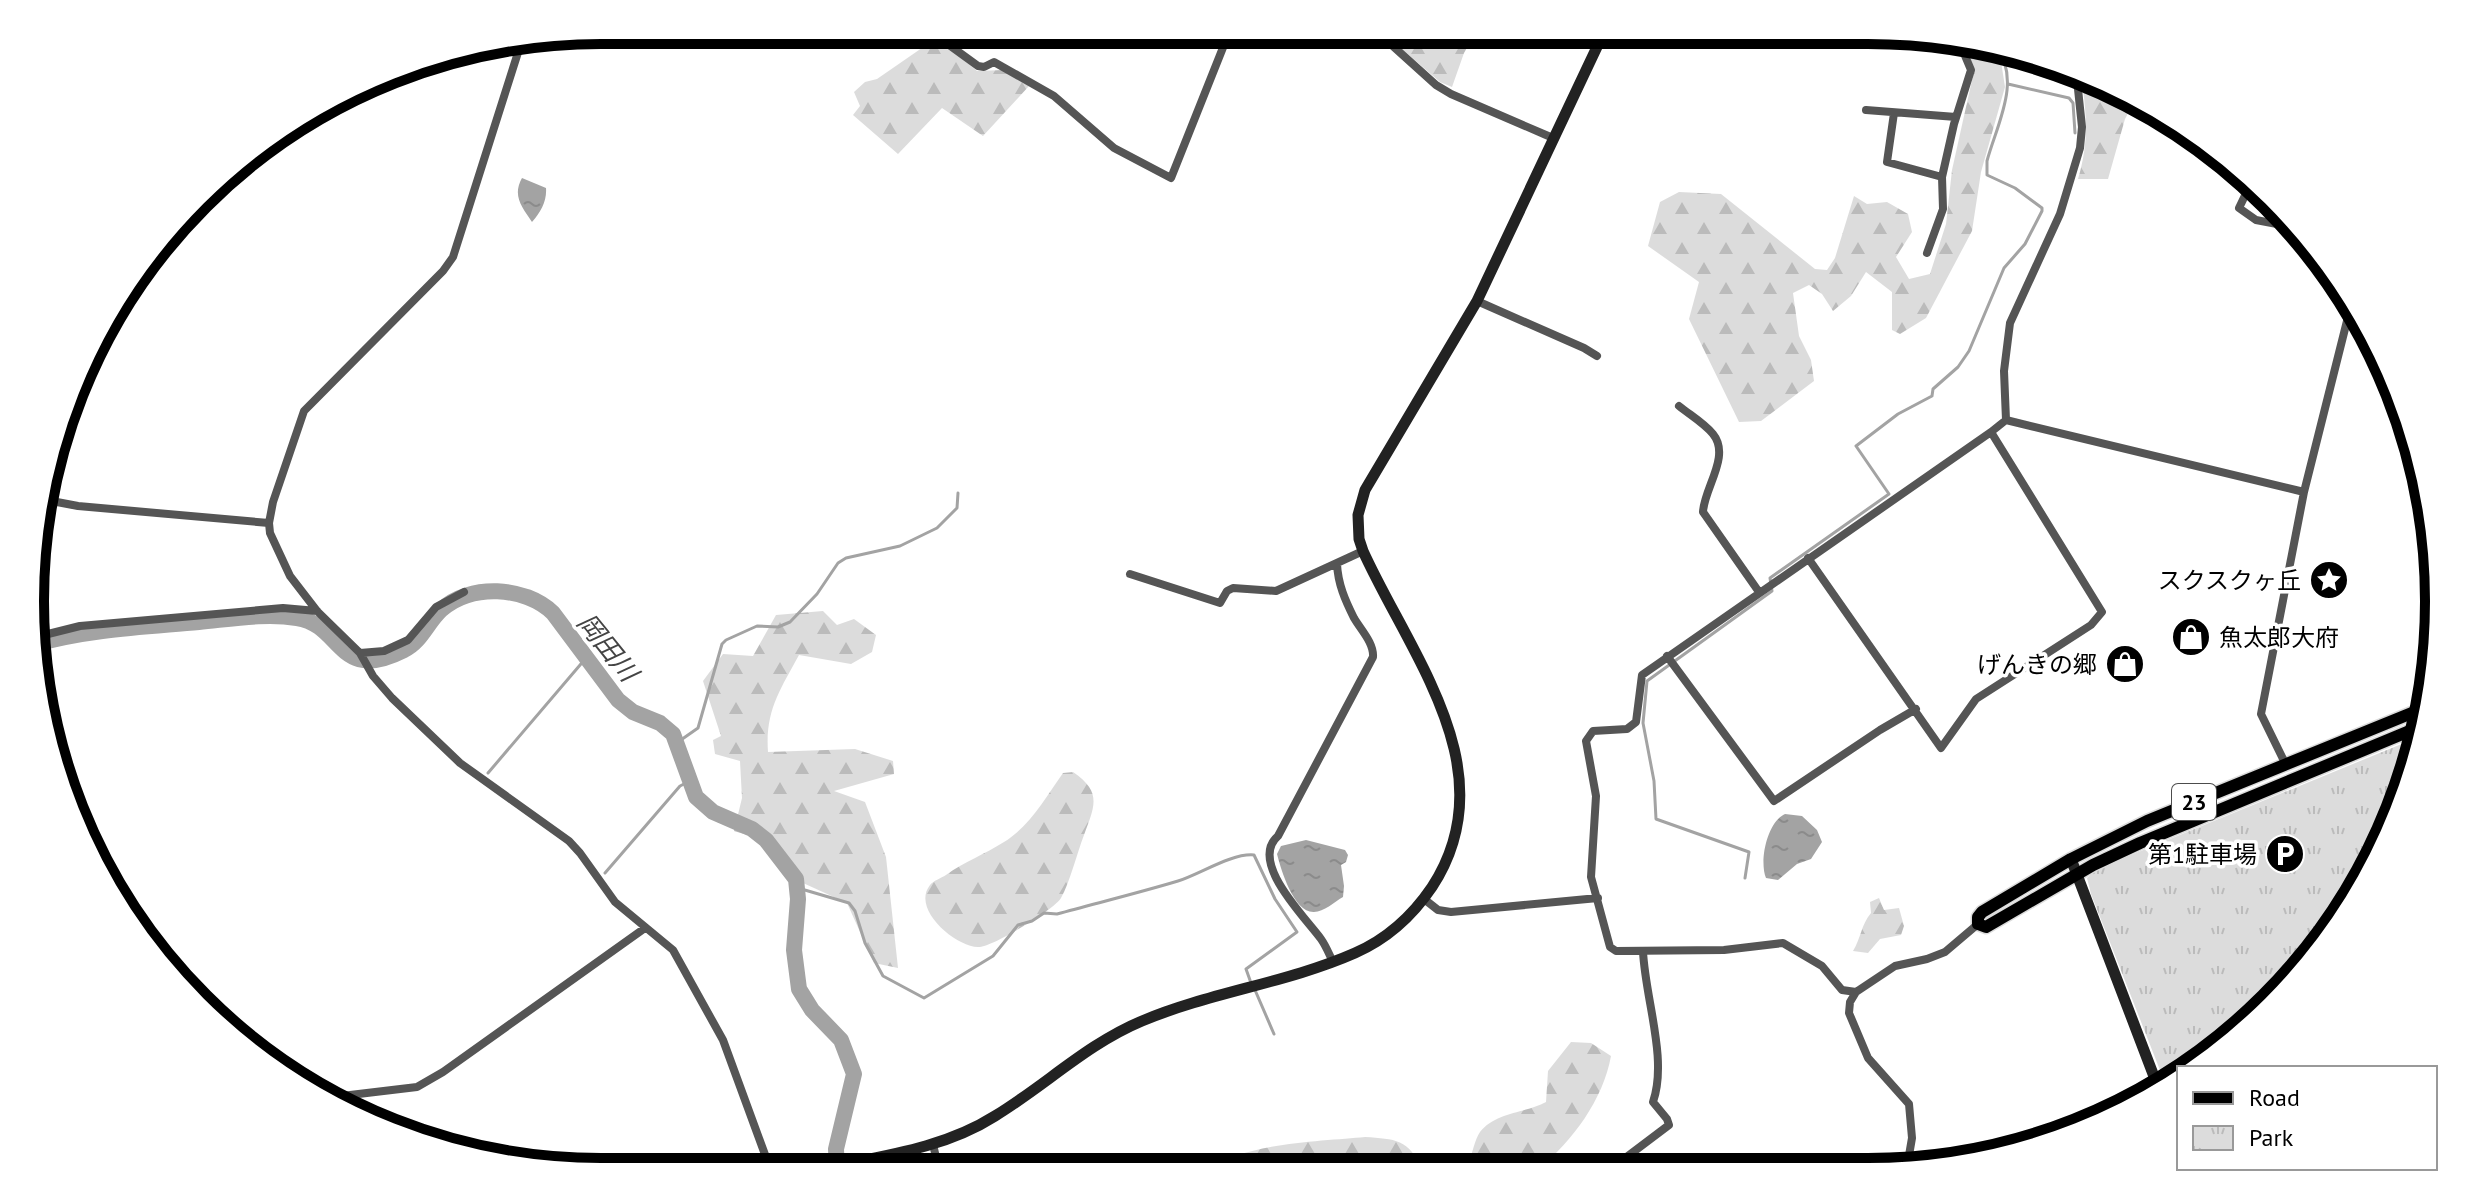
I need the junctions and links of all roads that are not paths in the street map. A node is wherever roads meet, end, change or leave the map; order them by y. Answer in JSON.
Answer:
{"nodes":[{"id":1,"x":948,"y":44,"type":"edge"},
{"id":2,"x":1224,"y":44,"type":"edge"},
{"id":3,"x":1391,"y":44,"type":"edge"},
{"id":4,"x":1598,"y":44,"type":"edge"},
{"id":5,"x":519,"y":51,"type":"edge"},
{"id":6,"x":1964,"y":53,"type":"edge"},
{"id":7,"x":2078,"y":85,"type":"edge"},
{"id":8,"x":1866,"y":110,"type":"dead end"},
{"id":9,"x":1894,"y":113,"type":"junction"},
{"id":10,"x":1956,"y":117,"type":"junction"},
{"id":11,"x":1553,"y":138,"type":"junction"},
{"id":12,"x":1942,"y":177,"type":"junction"},
{"id":13,"x":2246,"y":193,"type":"edge"},
{"id":14,"x":2278,"y":224,"type":"edge"},
{"id":15,"x":1927,"y":253,"type":"dead end"},
{"id":16,"x":1477,"y":301,"type":"junction"},
{"id":17,"x":2347,"y":319,"type":"edge"},
{"id":18,"x":1597,"y":356,"type":"dead end"},
{"id":19,"x":1679,"y":406,"type":"dead end"},
{"id":20,"x":2006,"y":420,"type":"junction"},
{"id":21,"x":1991,"y":432,"type":"junction"},
{"id":22,"x":2304,"y":492,"type":"junction"},
{"id":23,"x":53,"y":501,"type":"edge"},
{"id":24,"x":269,"y":523,"type":"junction"},
{"id":25,"x":1363,"y":551,"type":"junction"},
{"id":26,"x":1808,"y":558,"type":"junction"},
{"id":27,"x":1337,"y":564,"type":"junction"},
{"id":28,"x":1130,"y":574,"type":"dead end"},
{"id":29,"x":464,"y":592,"type":"dead end"},
{"id":30,"x":1759,"y":592,"type":"junction"},
{"id":31,"x":317,"y":611,"type":"junction"},
{"id":32,"x":45,"y":635,"type":"edge"},
{"id":33,"x":361,"y":654,"type":"junction"},
{"id":34,"x":1667,"y":656,"type":"junction"},
{"id":35,"x":1916,"y":709,"type":"junction"},
{"id":36,"x":2413,"y":712,"type":"edge"},
{"id":37,"x":2409,"y":731,"type":"edge"},
{"id":38,"x":2286,"y":765,"type":"junction"},
{"id":39,"x":2071,"y":859,"type":"junction"},
{"id":40,"x":2077,"y":874,"type":"junction"},
{"id":41,"x":1598,"y":898,"type":"junction"},
{"id":42,"x":1424,"y":899,"type":"junction"},
{"id":43,"x":1978,"y":924,"type":"junction"},
{"id":44,"x":645,"y":928,"type":"junction"},
{"id":45,"x":1643,"y":951,"type":"junction"},
{"id":46,"x":1333,"y":962,"type":"junction"},
{"id":47,"x":1856,"y":992,"type":"junction"},
{"id":48,"x":2154,"y":1078,"type":"edge"},
{"id":49,"x":345,"y":1096,"type":"edge"},
{"id":50,"x":933,"y":1144,"type":"junction"},
{"id":51,"x":1909,"y":1156,"type":"edge"},
{"id":52,"x":766,"y":1158,"type":"edge"},
{"id":53,"x":869,"y":1158,"type":"edge"},
{"id":54,"x":936,"y":1158,"type":"edge"},
{"id":55,"x":1625,"y":1158,"type":"edge"}],
"edges":[{"from":1,"to":2,"type":"street"},
{"from":3,"to":11,"type":"street"},
{"from":4,"to":11,"type":"street"},
{"from":5,"to":24,"type":"street"},
{"from":6,"to":10,"type":"street"},
{"from":7,"to":20,"type":"street"},
{"from":8,"to":9,"type":"street"},
{"from":9,"to":10,"type":"street"},
{"from":9,"to":12,"type":"street"},
{"from":10,"to":12,"type":"street"},
{"from":11,"to":16,"type":"street"},
{"from":12,"to":15,"type":"street"},
{"from":13,"to":14,"type":"street"},
{"from":16,"to":18,"type":"street"},
{"from":16,"to":25,"type":"street"},
{"from":17,"to":22,"type":"street"},
{"from":19,"to":30,"type":"street"},
{"from":20,"to":21,"type":"street"},
{"from":20,"to":22,"type":"street"},
{"from":21,"to":26,"type":"street"},
{"from":21,"to":35,"type":"street"},
{"from":22,"to":38,"type":"street"},
{"from":23,"to":24,"type":"street"},
{"from":24,"to":31,"type":"street"},
{"from":25,"to":27,"type":"street"},
{"from":25,"to":42,"type":"street"},
{"from":26,"to":30,"type":"street"},
{"from":26,"to":35,"type":"street"},
{"from":27,"to":28,"type":"street"},
{"from":27,"to":46,"type":"street"},
{"from":29,"to":33,"type":"street"},
{"from":30,"to":34,"type":"street"},
{"from":31,"to":32,"type":"street"},
{"from":31,"to":33,"type":"street"},
{"from":33,"to":44,"type":"street"},
{"from":34,"to":35,"type":"street"},
{"from":34,"to":41,"type":"street"},
{"from":36,"to":38,"type":"main road","number":"23"},
{"from":37,"to":40,"type":"main road","number":"23"},
{"from":38,"to":39,"type":"main road","number":"23"},
{"from":39,"to":40,"type":"street"},
{"from":39,"to":43,"type":"main road","number":"23"},
{"from":40,"to":43,"type":"main road","number":"23"},
{"from":40,"to":48,"type":"street"},
{"from":41,"to":42,"type":"street"},
{"from":41,"to":45,"type":"street"},
{"from":42,"to":46,"type":"street"},
{"from":43,"to":47,"type":"street"},
{"from":44,"to":49,"type":"street"},
{"from":44,"to":52,"type":"street"},
{"from":45,"to":47,"type":"street"},
{"from":45,"to":55,"type":"street"},
{"from":46,"to":50,"type":"street"},
{"from":47,"to":51,"type":"street"},
{"from":50,"to":53,"type":"street"},
{"from":50,"to":54,"type":"street"}]}
